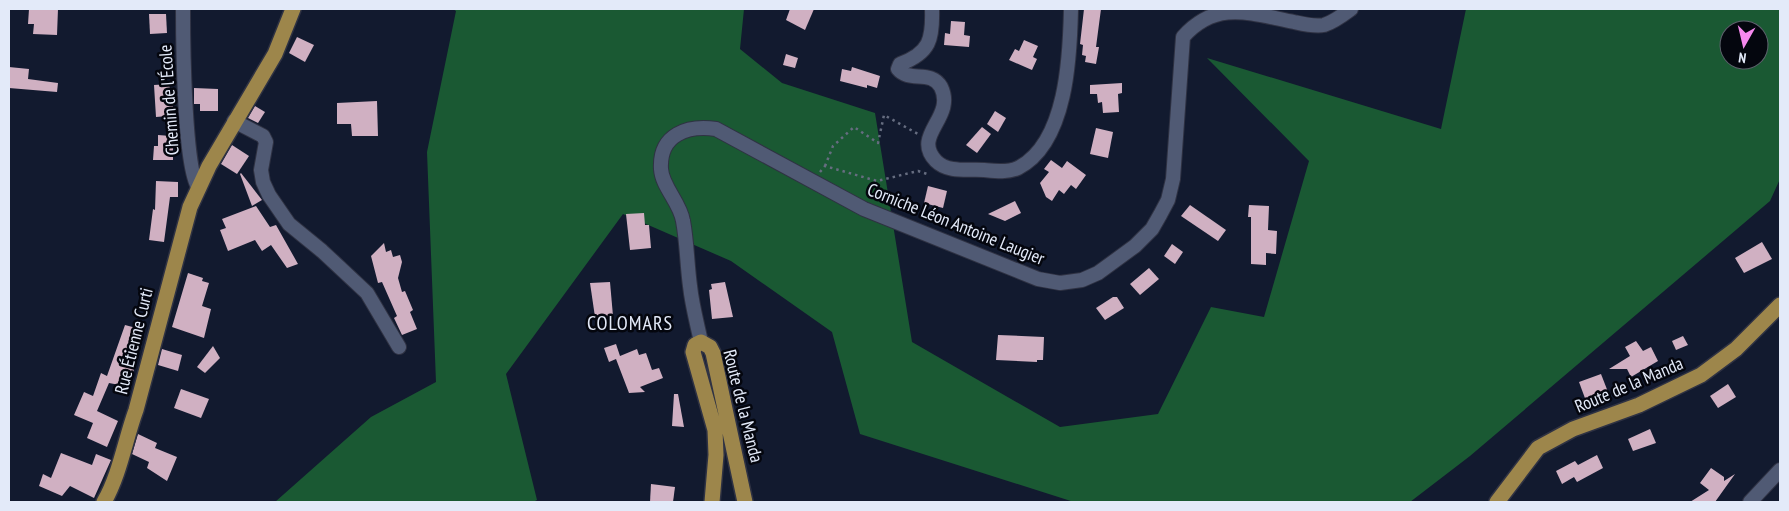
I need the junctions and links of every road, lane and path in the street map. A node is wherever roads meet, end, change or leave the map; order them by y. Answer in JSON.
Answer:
{"nodes":[{"id":1,"x":183,"y":9,"type":"edge"},
{"id":2,"x":293,"y":9,"type":"edge"},
{"id":3,"x":932,"y":9,"type":"edge"},
{"id":4,"x":1071,"y":9,"type":"edge"},
{"id":5,"x":1351,"y":9,"type":"edge"},
{"id":6,"x":234,"y":121,"type":"junction"},
{"id":7,"x":930,"y":131,"type":"junction"},
{"id":8,"x":825,"y":166,"type":"junction"},
{"id":9,"x":935,"y":176,"type":"dead end"},
{"id":10,"x":199,"y":188,"type":"junction"},
{"id":11,"x":830,"y":190,"type":"junction"},
{"id":12,"x":1780,"y":305,"type":"edge"},
{"id":13,"x":701,"y":342,"type":"junction"},
{"id":14,"x":399,"y":347,"type":"dead end"},
{"id":15,"x":1780,"y":470,"type":"edge"},
{"id":16,"x":104,"y":502,"type":"edge"},
{"id":17,"x":712,"y":502,"type":"edge"},
{"id":18,"x":746,"y":502,"type":"edge"},
{"id":19,"x":1497,"y":502,"type":"edge"},
{"id":20,"x":1750,"y":502,"type":"edge"}],
"edges":[{"from":1,"to":10,"type":"street","name":"Chemin de l'École"},
{"from":2,"to":6,"type":"main road","name":"Rue Étienne Curti"},
{"from":3,"to":7,"type":"street"},
{"from":4,"to":7,"type":"street"},
{"from":5,"to":11,"type":"street","name":"Corniche Léon Antoine Laugier"},
{"from":6,"to":10,"type":"main road","name":"Rue Étienne Curti"},
{"from":6,"to":14,"type":"street"},
{"from":7,"to":8,"type":"path"},
{"from":8,"to":9,"type":"path"},
{"from":8,"to":11,"type":"path"},
{"from":10,"to":16,"type":"main road","name":"Rue Étienne Curti"},
{"from":11,"to":13,"type":"street","name":"Corniche Léon Antoine Laugier"},
{"from":12,"to":19,"type":"main road","name":"Route de la Manda"},
{"from":13,"to":17,"type":"main road","name":"Route de la Manda"},
{"from":13,"to":18,"type":"main road","name":"Route de la Manda"},
{"from":15,"to":20,"type":"street"}]}
